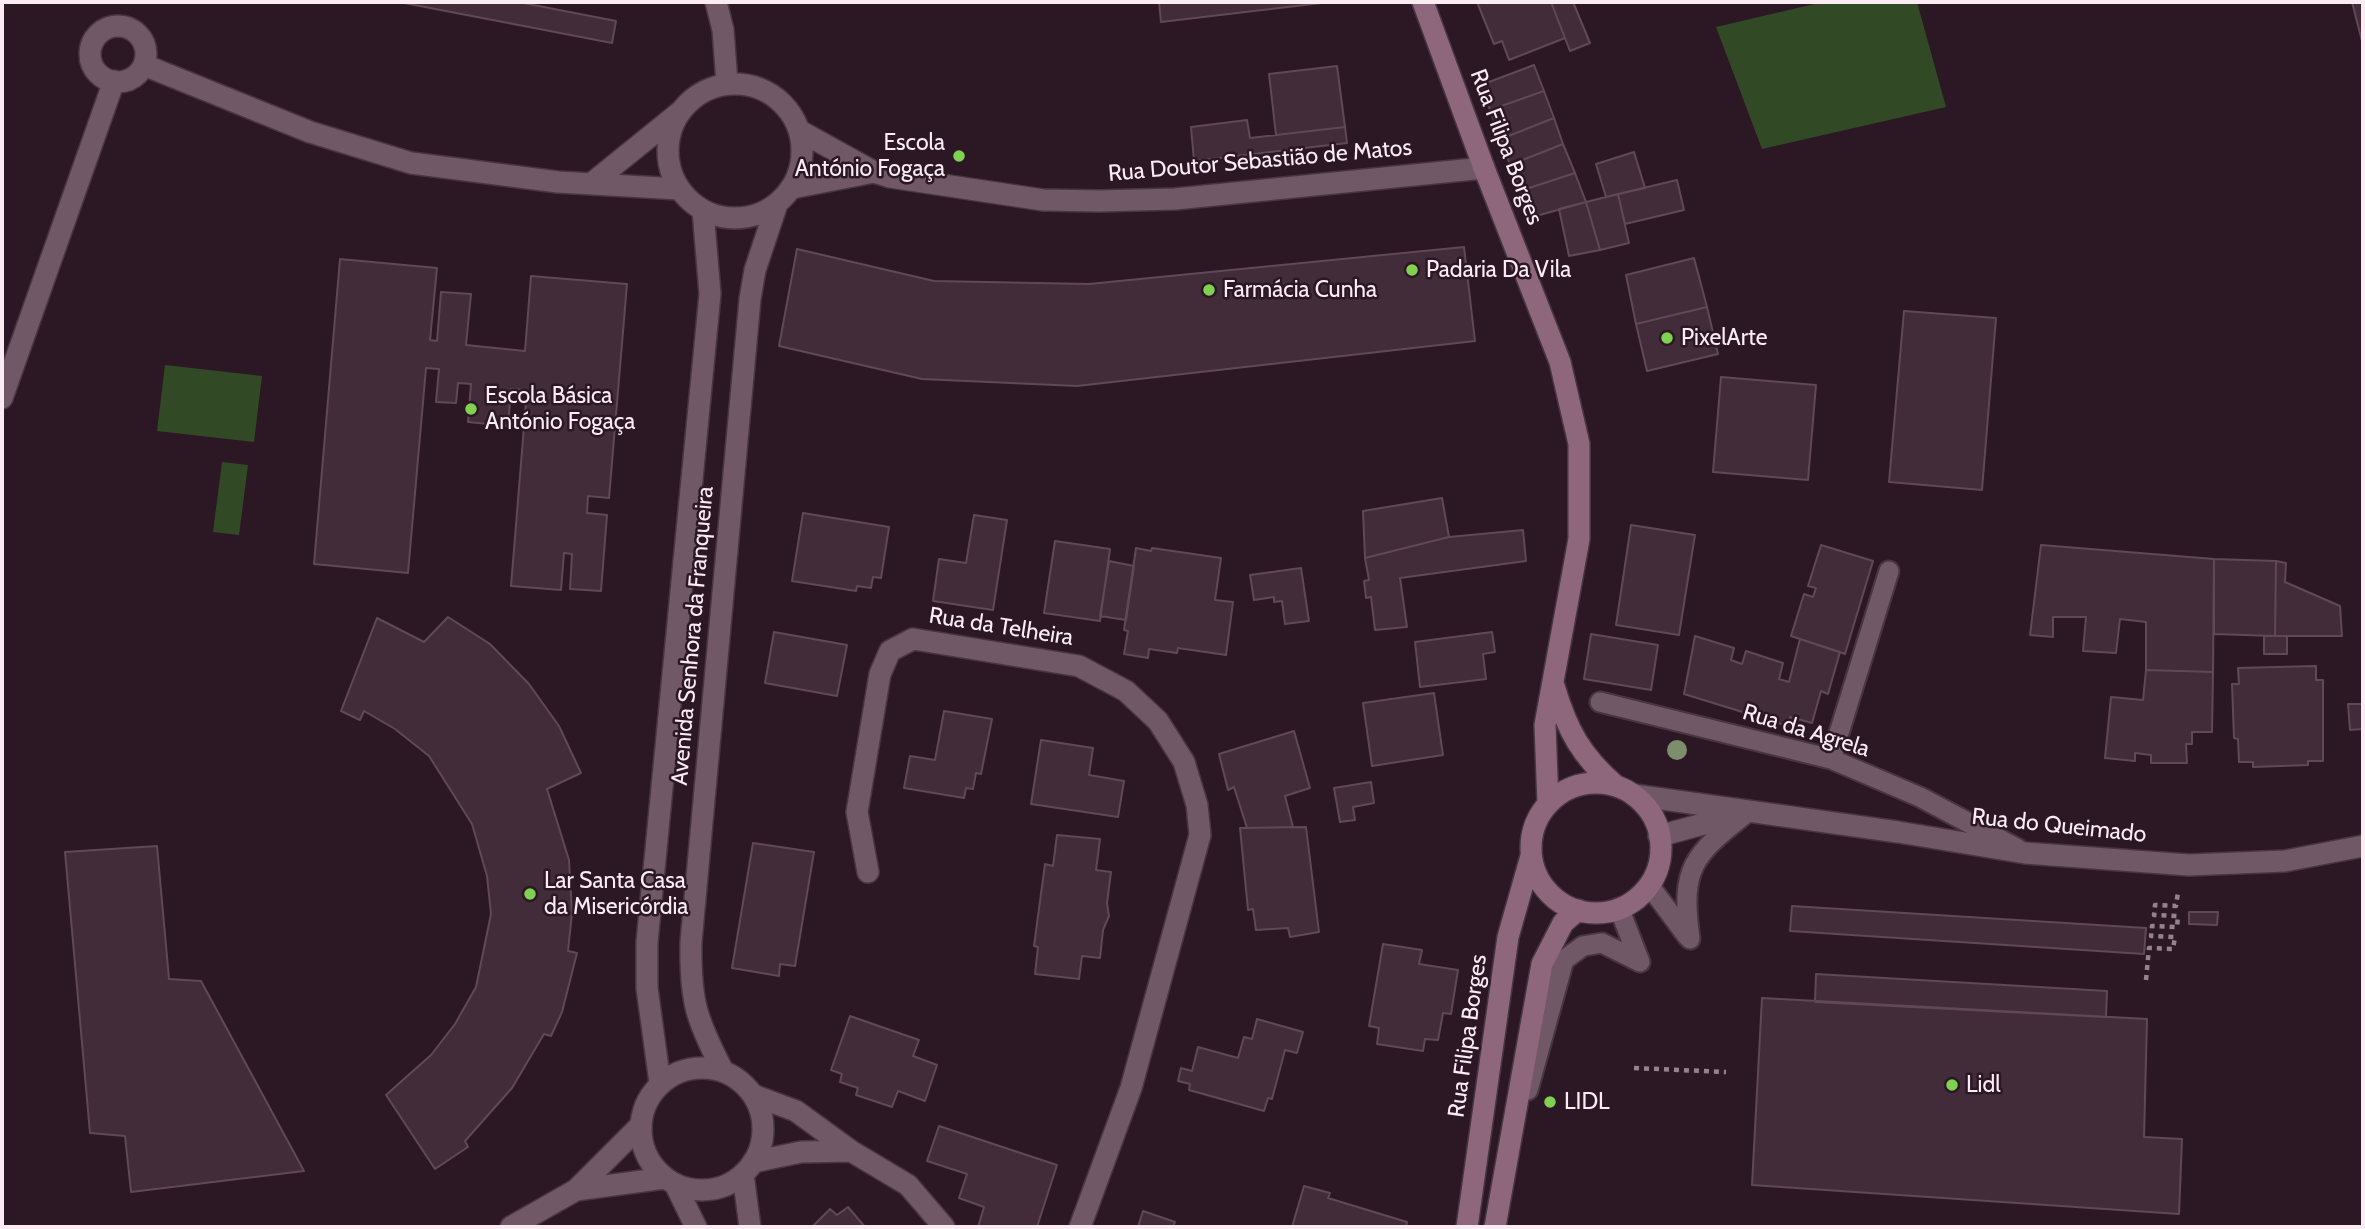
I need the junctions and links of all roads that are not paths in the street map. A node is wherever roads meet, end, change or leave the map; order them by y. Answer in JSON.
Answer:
{"nodes":[{"id":1,"x":716,"y":2,"type":"edge"},
{"id":2,"x":1423,"y":2,"type":"edge"},
{"id":3,"x":144,"y":65,"type":"junction"},
{"id":4,"x":114,"y":81,"type":"junction"},
{"id":5,"x":727,"y":83,"type":"junction"},
{"id":6,"x":680,"y":112,"type":"junction"},
{"id":7,"x":800,"y":131,"type":"junction"},
{"id":8,"x":1484,"y":167,"type":"junction"},
{"id":9,"x":874,"y":172,"type":"junction"},
{"id":10,"x":591,"y":184,"type":"junction"},
{"id":11,"x":792,"y":188,"type":"junction"},
{"id":12,"x":679,"y":189,"type":"junction"},
{"id":13,"x":778,"y":204,"type":"junction"},
{"id":14,"x":703,"y":211,"type":"junction"},
{"id":15,"x":2,"y":398,"type":"edge"},
{"id":16,"x":1889,"y":571,"type":"dead end"},
{"id":17,"x":1553,"y":681,"type":"junction"},
{"id":18,"x":1600,"y":702,"type":"dead end"},
{"id":19,"x":1831,"y":759,"type":"junction"},
{"id":20,"x":1625,"y":790,"type":"junction"},
{"id":21,"x":1548,"y":804,"type":"junction"},
{"id":22,"x":1749,"y":811,"type":"junction"},
{"id":23,"x":1659,"y":836,"type":"junction"},
{"id":24,"x":2363,"y":846,"type":"edge"},
{"id":25,"x":2025,"y":853,"type":"junction"},
{"id":26,"x":1532,"y":854,"type":"junction"},
{"id":27,"x":868,"y":872,"type":"dead end"},
{"id":28,"x":1649,"y":885,"type":"junction"},
{"id":29,"x":1619,"y":908,"type":"junction"},
{"id":30,"x":1578,"y":910,"type":"junction"},
{"id":31,"x":723,"y":1071,"type":"junction"},
{"id":32,"x":660,"y":1083,"type":"junction"},
{"id":33,"x":753,"y":1095,"type":"junction"},
{"id":34,"x":640,"y":1126,"type":"junction"},
{"id":35,"x":851,"y":1151,"type":"junction"},
{"id":36,"x":748,"y":1168,"type":"junction"},
{"id":37,"x":1506,"y":1170,"type":"junction"},
{"id":38,"x":670,"y":1181,"type":"junction"},
{"id":39,"x":576,"y":1191,"type":"junction"},
{"id":40,"x":511,"y":1227,"type":"edge"},
{"id":41,"x":696,"y":1227,"type":"edge"},
{"id":42,"x":750,"y":1227,"type":"edge"},
{"id":43,"x":944,"y":1227,"type":"edge"},
{"id":44,"x":1080,"y":1227,"type":"edge"},
{"id":45,"x":1467,"y":1227,"type":"edge"},
{"id":46,"x":1495,"y":1227,"type":"edge"}],
"edges":[{"from":1,"to":5,"type":"street"},
{"from":2,"to":8,"type":"main road","name":"Rua Filipa Borges"},
{"from":3,"to":4,"type":"street"},
{"from":3,"to":4,"type":"street"},
{"from":3,"to":10,"type":"street"},
{"from":4,"to":15,"type":"street"},
{"from":5,"to":6,"type":"street"},
{"from":5,"to":7,"type":"street"},
{"from":6,"to":10,"type":"street"},
{"from":6,"to":12,"type":"street"},
{"from":7,"to":9,"type":"street","name":"Rua Doutor Sebastião de Matos"},
{"from":7,"to":11,"type":"street"},
{"from":8,"to":9,"type":"street","name":"Rua Doutor Sebastião de Matos"},
{"from":8,"to":17,"type":"main road","name":"Rua Filipa Borges"},
{"from":9,"to":11,"type":"street","name":"Rua Doutor Sebastião de Matos"},
{"from":10,"to":12,"type":"street"},
{"from":11,"to":13,"type":"street"},
{"from":12,"to":14,"type":"street"},
{"from":13,"to":14,"type":"street"},
{"from":13,"to":31,"type":"street","name":"Avenida Senhora da Franqueira"},
{"from":14,"to":32,"type":"street","name":"Avenida Senhora da Franqueira"},
{"from":16,"to":19,"type":"lane"},
{"from":17,"to":20,"type":"main road","name":"Rua Filipa Borges"},
{"from":17,"to":21,"type":"main road","name":"Rua Filipa Borges"},
{"from":18,"to":19,"type":"lane","name":"Rua da Agrela"},
{"from":19,"to":25,"type":"lane","name":"Rua da Agrela"},
{"from":20,"to":21,"type":"main road"},
{"from":20,"to":22,"type":"street","name":"Rua do Queimado"},
{"from":20,"to":23,"type":"main road"},
{"from":21,"to":26,"type":"main road"},
{"from":22,"to":23,"type":"street","name":"Rua do Queimado"},
{"from":22,"to":25,"type":"street","name":"Rua do Queimado"},
{"from":22,"to":28,"type":"lane"},
{"from":23,"to":28,"type":"main road"},
{"from":24,"to":25,"type":"street","name":"Rua do Queimado"},
{"from":26,"to":30,"type":"main road"},
{"from":26,"to":45,"type":"main road","name":"Rua Filipa Borges"},
{"from":27,"to":44,"type":"street","name":"Rua da Telheira"},
{"from":28,"to":29,"type":"main road"},
{"from":29,"to":30,"type":"main road"},
{"from":29,"to":37,"type":"lane"},
{"from":30,"to":37,"type":"main road"},
{"from":31,"to":32,"type":"street"},
{"from":31,"to":33,"type":"street"},
{"from":32,"to":34,"type":"street"},
{"from":33,"to":35,"type":"street"},
{"from":33,"to":36,"type":"street"},
{"from":34,"to":38,"type":"street"},
{"from":34,"to":39,"type":"street"},
{"from":35,"to":36,"type":"street"},
{"from":35,"to":43,"type":"street"},
{"from":36,"to":38,"type":"street"},
{"from":36,"to":42,"type":"street"},
{"from":37,"to":46,"type":"main road"},
{"from":38,"to":39,"type":"street"},
{"from":38,"to":41,"type":"street"},
{"from":39,"to":40,"type":"street"}]}
